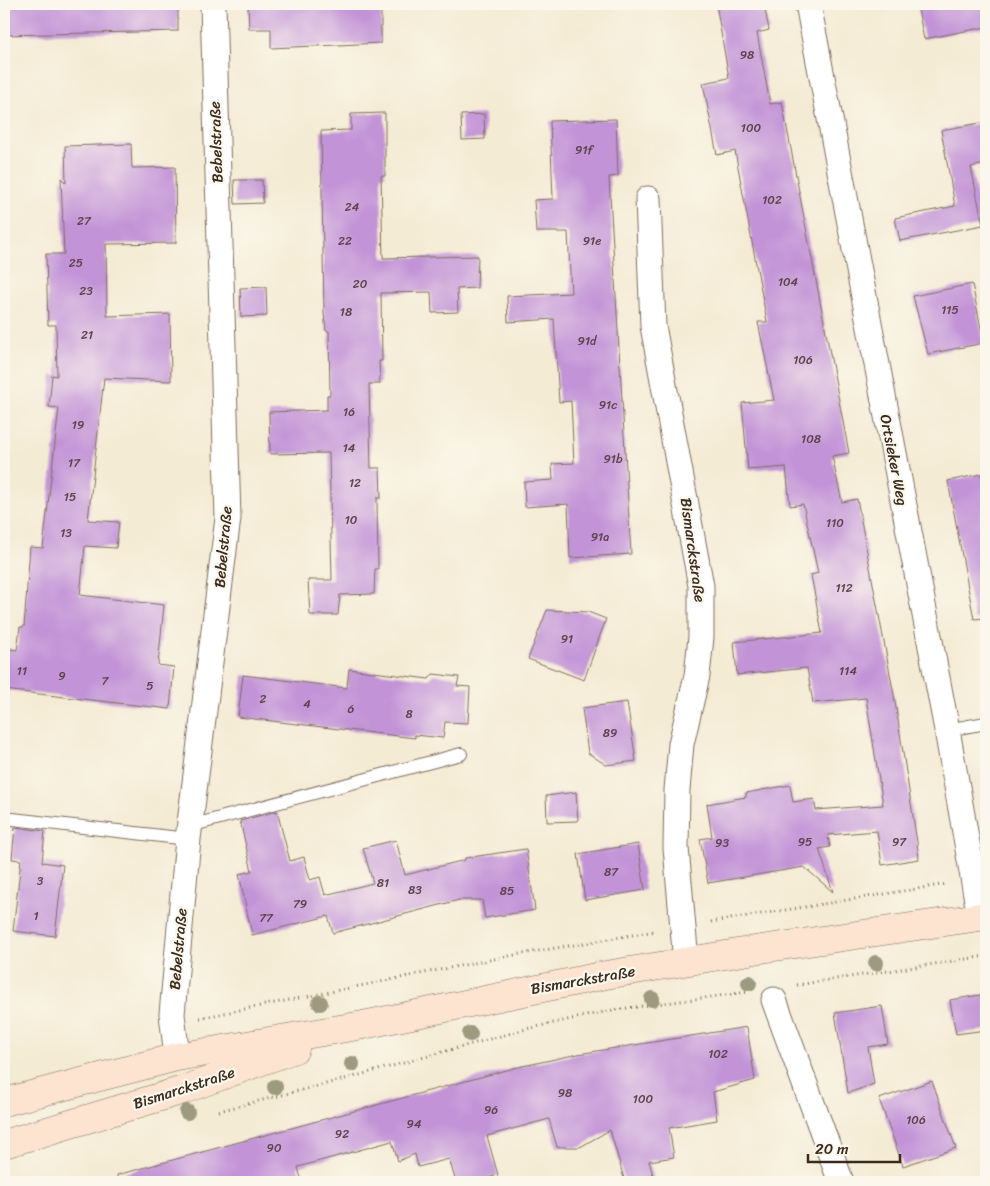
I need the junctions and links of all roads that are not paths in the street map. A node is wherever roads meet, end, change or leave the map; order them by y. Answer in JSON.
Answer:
{"nodes":[{"id":1,"x":213,"y":4,"type":"edge"},
{"id":2,"x":808,"y":4,"type":"edge"},
{"id":3,"x":648,"y":200,"type":"dead end"},
{"id":4,"x":986,"y":723,"type":"edge"},
{"id":5,"x":947,"y":730,"type":"junction"},
{"id":6,"x":461,"y":754,"type":"dead end"},
{"id":7,"x":4,"y":818,"type":"edge"},
{"id":8,"x":189,"y":833,"type":"junction"},
{"id":9,"x":983,"y":916,"type":"edge"},
{"id":10,"x":686,"y":962,"type":"junction"},
{"id":11,"x":772,"y":993,"type":"road end"},
{"id":12,"x":363,"y":1025,"type":"junction"},
{"id":13,"x":177,"y":1057,"type":"junction"},
{"id":14,"x":4,"y":1102,"type":"edge"},
{"id":15,"x":4,"y":1144,"type":"edge"},
{"id":16,"x":841,"y":1182,"type":"edge"}],
"edges":[{"from":1,"to":8,"type":"street","name":"Bebelstraße"},
{"from":2,"to":5,"type":"street","name":"Ortsieker Weg"},
{"from":3,"to":10,"type":"street","name":"Bismarckstraße"},
{"from":4,"to":5,"type":"lane"},
{"from":5,"to":9,"type":"street","name":"Ortsieker Weg"},
{"from":6,"to":8,"type":"lane"},
{"from":7,"to":8,"type":"lane"},
{"from":8,"to":13,"type":"street","name":"Bebelstraße"},
{"from":9,"to":10,"type":"main road","name":"Bismarckstraße"},
{"from":10,"to":12,"type":"main road","name":"Bismarckstraße"},
{"from":11,"to":16,"type":"street"},
{"from":12,"to":13,"type":"main road","name":"Bismarckstraße"},
{"from":12,"to":15,"type":"main road","name":"Bismarckstraße"},
{"from":13,"to":14,"type":"main road","name":"Bismarckstraße"}]}
